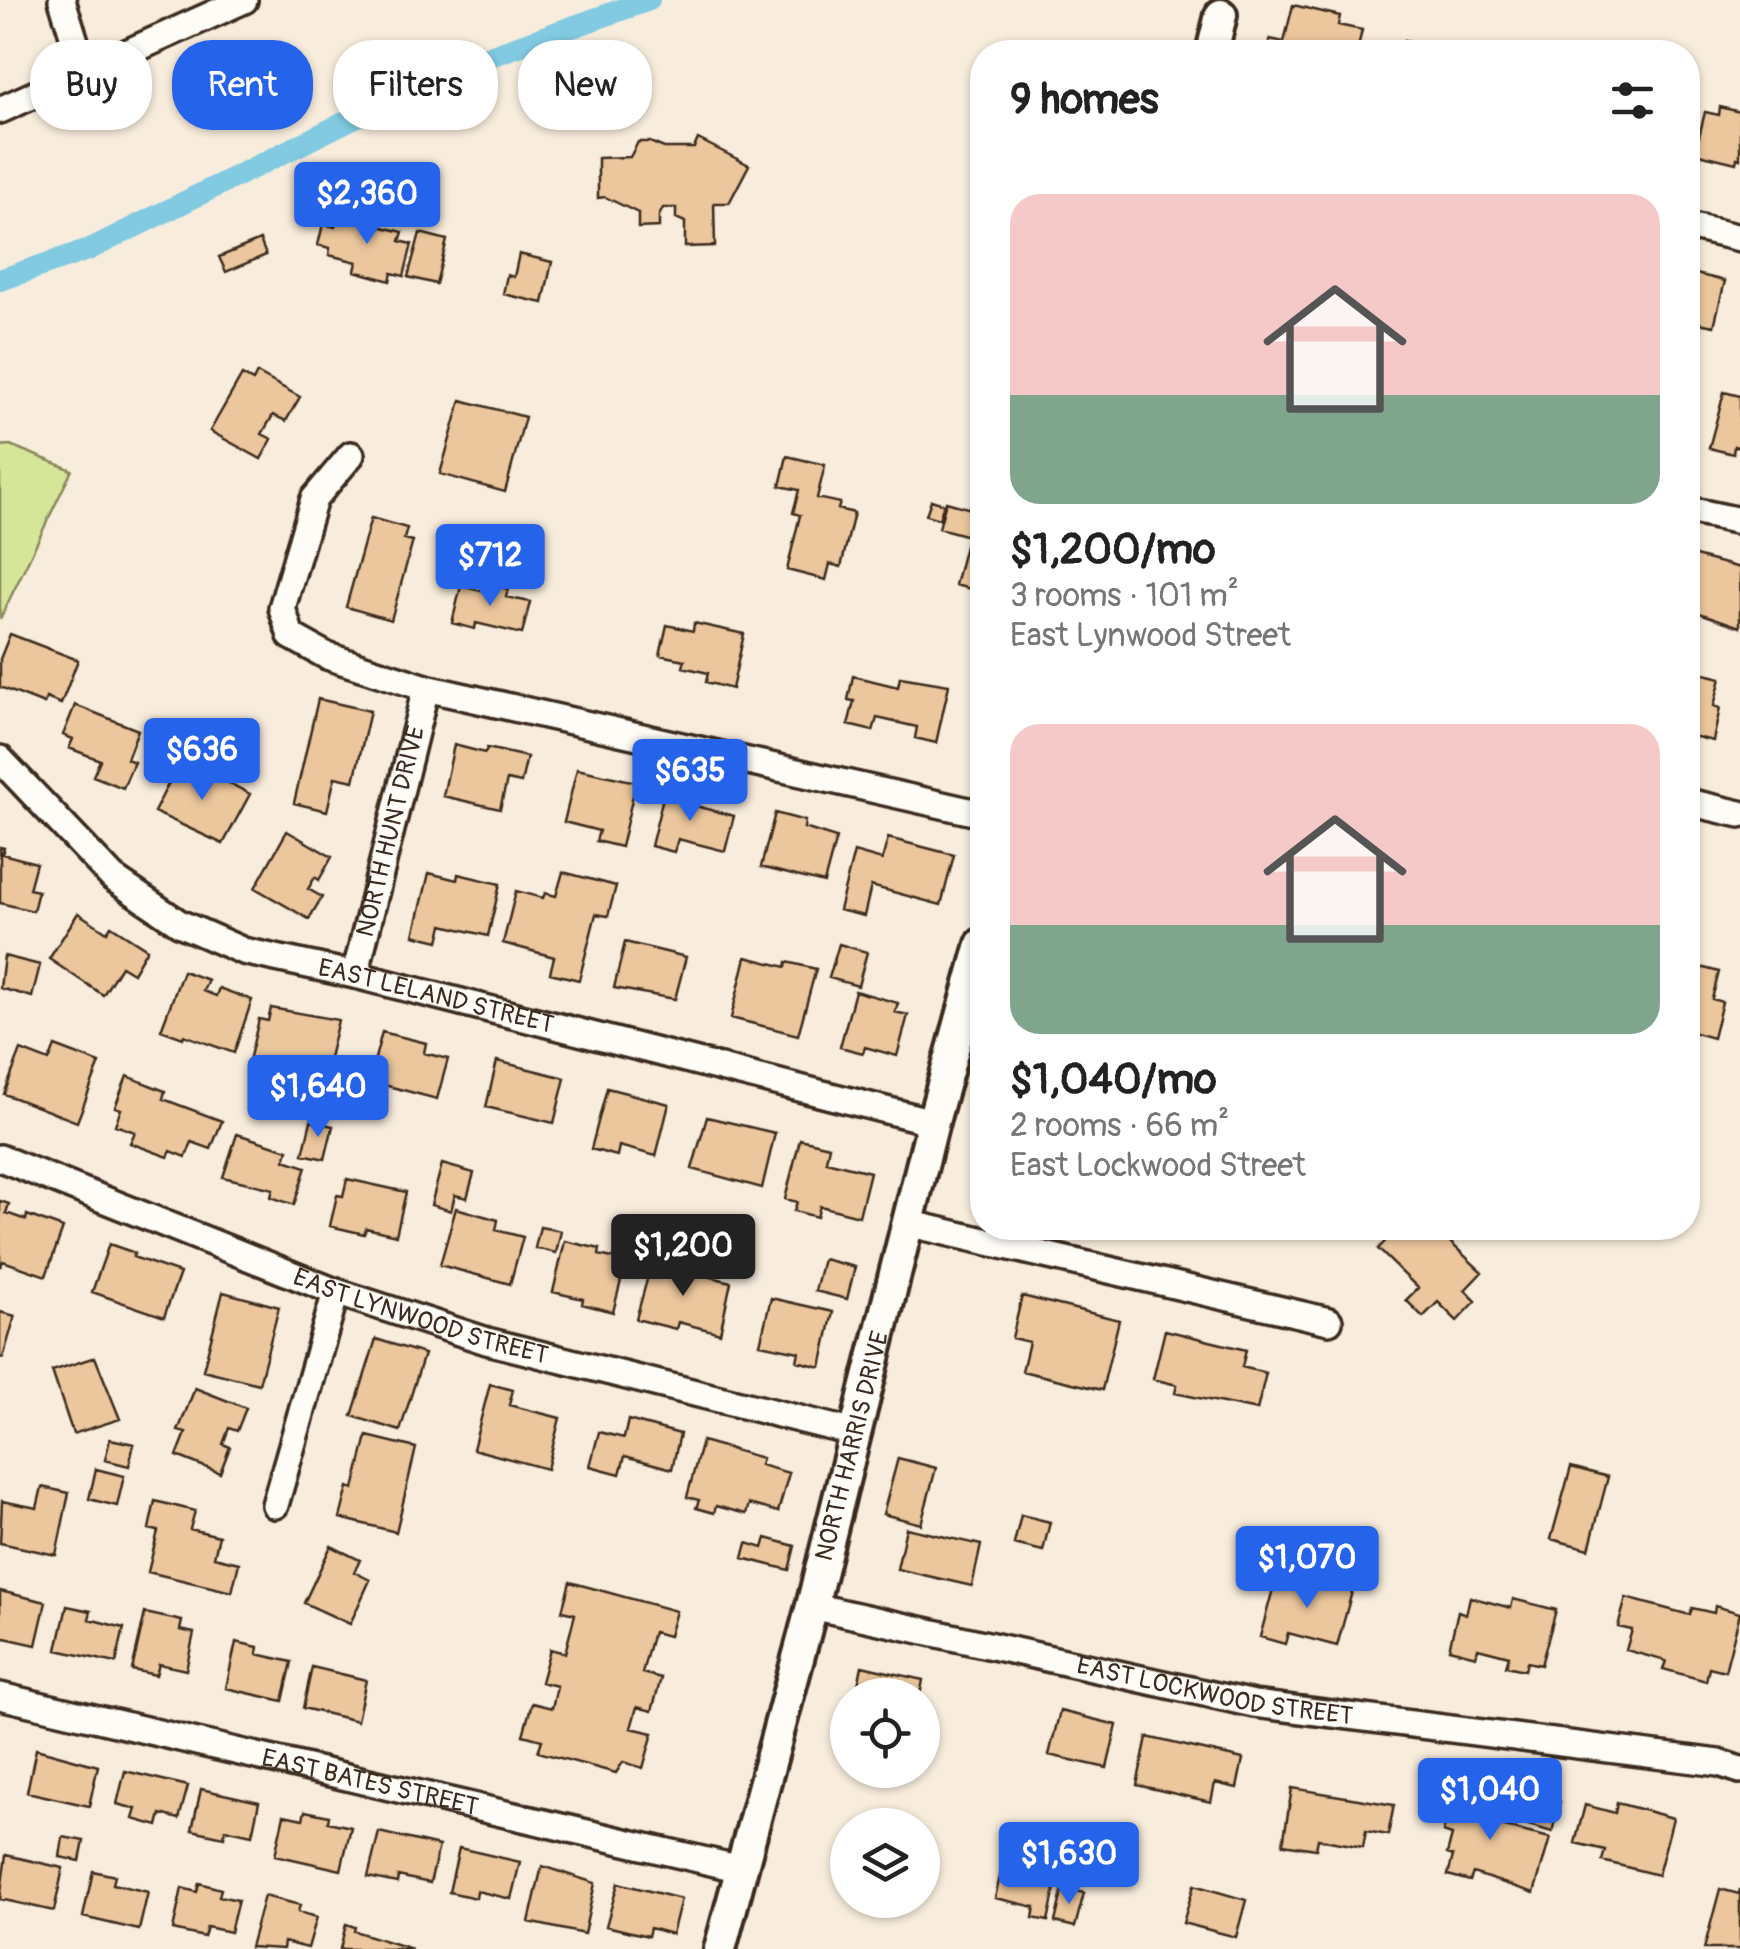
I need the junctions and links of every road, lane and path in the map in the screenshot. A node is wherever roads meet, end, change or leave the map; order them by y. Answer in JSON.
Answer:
{"nodes":[{"id":1,"x":62,"y":0,"type":"edge"},
{"id":2,"x":244,"y":0,"type":"edge"},
{"id":3,"x":1223,"y":7,"type":"edge"},
{"id":4,"x":75,"y":40,"type":"edge"},
{"id":5,"x":152,"y":40,"type":"edge"},
{"id":6,"x":1215,"y":40,"type":"edge"},
{"id":7,"x":30,"y":96,"type":"edge"},
{"id":8,"x":0,"y":110,"type":"edge"},
{"id":9,"x":1700,"y":229,"type":"edge"},
{"id":10,"x":1740,"y":238,"type":"edge"},
{"id":11,"x":351,"y":455,"type":"dead end"},
{"id":12,"x":1700,"y":513,"type":"edge"},
{"id":13,"x":1740,"y":522,"type":"edge"},
{"id":14,"x":426,"y":688,"type":"junction"},
{"id":15,"x":0,"y":759,"type":"edge"},
{"id":16,"x":1700,"y":805,"type":"edge"},
{"id":17,"x":970,"y":811,"type":"edge"},
{"id":18,"x":1740,"y":814,"type":"edge"},
{"id":19,"x":355,"y":974,"type":"junction"},
{"id":20,"x":970,"y":988,"type":"edge"},
{"id":21,"x":933,"y":1122,"type":"junction"},
{"id":22,"x":0,"y":1158,"type":"edge"},
{"id":23,"x":907,"y":1223,"type":"junction"},
{"id":24,"x":970,"y":1237,"type":"edge"},
{"id":25,"x":981,"y":1240,"type":"edge"},
{"id":26,"x":336,"y":1292,"type":"junction"},
{"id":27,"x":1330,"y":1320,"type":"dead end"},
{"id":28,"x":855,"y":1433,"type":"junction"},
{"id":29,"x":274,"y":1505,"type":"dead end"},
{"id":30,"x":812,"y":1606,"type":"junction"},
{"id":31,"x":0,"y":1696,"type":"edge"},
{"id":32,"x":1740,"y":1770,"type":"edge"},
{"id":33,"x":741,"y":1869,"type":"junction"},
{"id":34,"x":720,"y":1949,"type":"edge"}],
"edges":[{"from":1,"to":4,"type":"street"},
{"from":2,"to":5,"type":"street"},
{"from":3,"to":6,"type":"street"},
{"from":7,"to":8,"type":"street"},
{"from":9,"to":10,"type":"street"},
{"from":11,"to":14,"type":"street"},
{"from":12,"to":13,"type":"street"},
{"from":14,"to":17,"type":"street"},
{"from":14,"to":19,"type":"street","name":"NORTH HUNT DRIVE"},
{"from":15,"to":19,"type":"street","name":"EAST LELAND STREET"},
{"from":16,"to":18,"type":"street"},
{"from":19,"to":21,"type":"street","name":"EAST LELAND STREET"},
{"from":20,"to":21,"type":"street","name":"NORTH HARRIS DRIVE"},
{"from":21,"to":23,"type":"street","name":"NORTH HARRIS DRIVE"},
{"from":22,"to":26,"type":"street","name":"EAST LYNWOOD STREET"},
{"from":23,"to":24,"type":"street"},
{"from":23,"to":28,"type":"street","name":"NORTH HARRIS DRIVE"},
{"from":25,"to":27,"type":"street"},
{"from":26,"to":28,"type":"street","name":"EAST LYNWOOD STREET"},
{"from":26,"to":29,"type":"street"},
{"from":28,"to":30,"type":"street","name":"NORTH HARRIS DRIVE"},
{"from":30,"to":32,"type":"street","name":"EAST LOCKWOOD STREET"},
{"from":30,"to":33,"type":"street","name":"NORTH HARRIS DRIVE"},
{"from":31,"to":33,"type":"street","name":"EAST BATES STREET"},
{"from":33,"to":34,"type":"street","name":"NORTH HARRIS DRIVE"}]}
